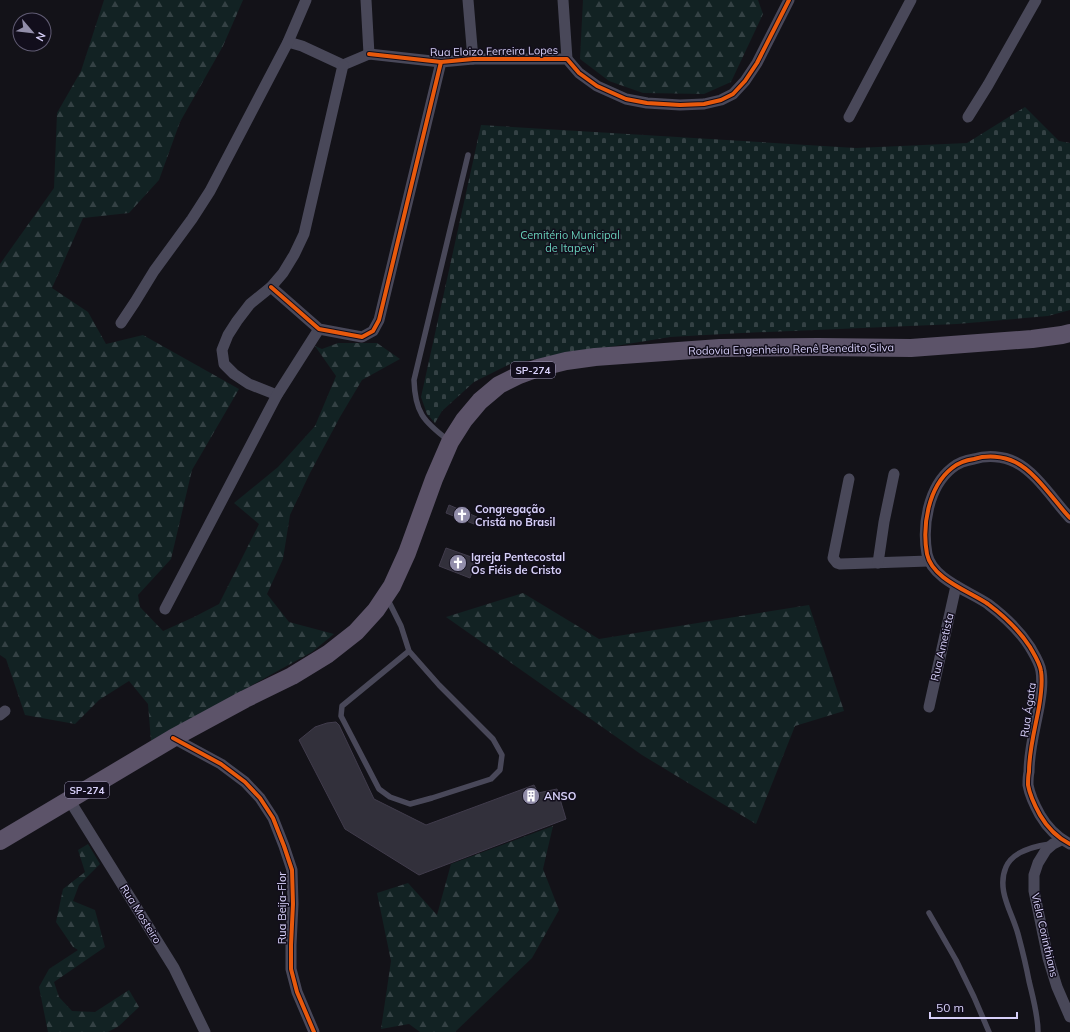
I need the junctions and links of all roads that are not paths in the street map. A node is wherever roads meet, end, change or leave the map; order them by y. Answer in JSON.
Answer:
{"nodes":[{"id":1,"x":306,"y":0,"type":"edge"},
{"id":2,"x":366,"y":0,"type":"edge"},
{"id":3,"x":468,"y":0,"type":"edge"},
{"id":4,"x":563,"y":0,"type":"edge"},
{"id":5,"x":789,"y":0,"type":"edge"},
{"id":6,"x":911,"y":0,"type":"edge"},
{"id":7,"x":1036,"y":0,"type":"edge"},
{"id":8,"x":288,"y":42,"type":"junction"},
{"id":9,"x":369,"y":54,"type":"junction"},
{"id":10,"x":473,"y":59,"type":"junction"},
{"id":11,"x":567,"y":59,"type":"junction"},
{"id":12,"x":441,"y":62,"type":"junction"},
{"id":13,"x":343,"y":65,"type":"junction"},
{"id":14,"x":849,"y":117,"type":"dead end"},
{"id":15,"x":968,"y":117,"type":"dead end"},
{"id":16,"x":468,"y":155,"type":"dead end"},
{"id":17,"x":271,"y":287,"type":"junction"},
{"id":18,"x":121,"y":323,"type":"dead end"},
{"id":19,"x":319,"y":330,"type":"junction"},
{"id":20,"x":1070,"y":333,"type":"edge"},
{"id":21,"x":277,"y":395,"type":"junction"},
{"id":22,"x":450,"y":442,"type":"junction"},
{"id":23,"x":894,"y":474,"type":"dead end"},
{"id":24,"x":849,"y":479,"type":"dead end"},
{"id":25,"x":1070,"y":518,"type":"edge"},
{"id":26,"x":929,"y":561,"type":"junction"},
{"id":27,"x":878,"y":563,"type":"junction"},
{"id":28,"x":956,"y":586,"type":"junction"},
{"id":29,"x":385,"y":595,"type":"junction"},
{"id":30,"x":165,"y":609,"type":"dead end"},
{"id":31,"x":409,"y":651,"type":"junction"},
{"id":32,"x":929,"y":707,"type":"dead end"},
{"id":33,"x":172,"y":738,"type":"junction"},
{"id":34,"x":70,"y":801,"type":"junction"},
{"id":35,"x":0,"y":842,"type":"edge"},
{"id":36,"x":1061,"y":843,"type":"edge"},
{"id":37,"x":929,"y":913,"type":"dead end"},
{"id":38,"x":1070,"y":1017,"type":"edge"},
{"id":39,"x":205,"y":1032,"type":"edge"},
{"id":40,"x":314,"y":1032,"type":"edge"},
{"id":41,"x":989,"y":1032,"type":"edge"},
{"id":42,"x":1038,"y":1032,"type":"edge"}],
"edges":[{"from":1,"to":8,"type":"street"},
{"from":2,"to":9,"type":"street"},
{"from":3,"to":10,"type":"street"},
{"from":4,"to":11,"type":"street"},
{"from":5,"to":11,"type":"street","name":"Rua Eloizo Ferreira Lopes"},
{"from":6,"to":14,"type":"street"},
{"from":7,"to":15,"type":"street"},
{"from":8,"to":13,"type":"street"},
{"from":8,"to":18,"type":"street"},
{"from":9,"to":12,"type":"street","name":"Rua Eloizo Ferreira Lopes"},
{"from":9,"to":13,"type":"street"},
{"from":10,"to":11,"type":"street","name":"Rua Eloizo Ferreira Lopes"},
{"from":10,"to":12,"type":"street","name":"Rua Eloizo Ferreira Lopes"},
{"from":12,"to":19,"type":"street"},
{"from":13,"to":17,"type":"street"},
{"from":16,"to":22,"type":"lane"},
{"from":17,"to":19,"type":"street"},
{"from":17,"to":21,"type":"street"},
{"from":19,"to":21,"type":"street"},
{"from":20,"to":22,"type":"main road","name":"Rodovia Engenheiro Renê Benedito Silva","number":"SP-274"},
{"from":21,"to":30,"type":"street"},
{"from":22,"to":29,"type":"main road","name":"Rodovia Engenheiro Renê Benedito Silva","number":"SP-274"},
{"from":23,"to":27,"type":"street"},
{"from":24,"to":27,"type":"street"},
{"from":25,"to":26,"type":"street"},
{"from":26,"to":27,"type":"street"},
{"from":26,"to":28,"type":"street","name":"Rua Ágata"},
{"from":28,"to":32,"type":"street","name":"Rua Ametista"},
{"from":28,"to":36,"type":"street","name":"Rua Ágata"},
{"from":29,"to":31,"type":"lane"},
{"from":29,"to":33,"type":"main road","name":"Rodovia Engenheiro Renê Benedito Silva","number":"SP-274"},
{"from":31,"to":31,"type":"lane"},
{"from":33,"to":34,"type":"main road","name":"Rodovia Engenheiro Renê Benedito Silva","number":"SP-274"},
{"from":33,"to":40,"type":"street","name":"Rua Beija-Flor"},
{"from":34,"to":35,"type":"main road","name":"Rodovia Engenheiro Renê Benedito Silva","number":"SP-274"},
{"from":34,"to":39,"type":"street","name":"Rua Mosteiro"},
{"from":36,"to":38,"type":"street","name":"Viela Corinthians"},
{"from":36,"to":42,"type":"lane"},
{"from":37,"to":41,"type":"lane"}]}
